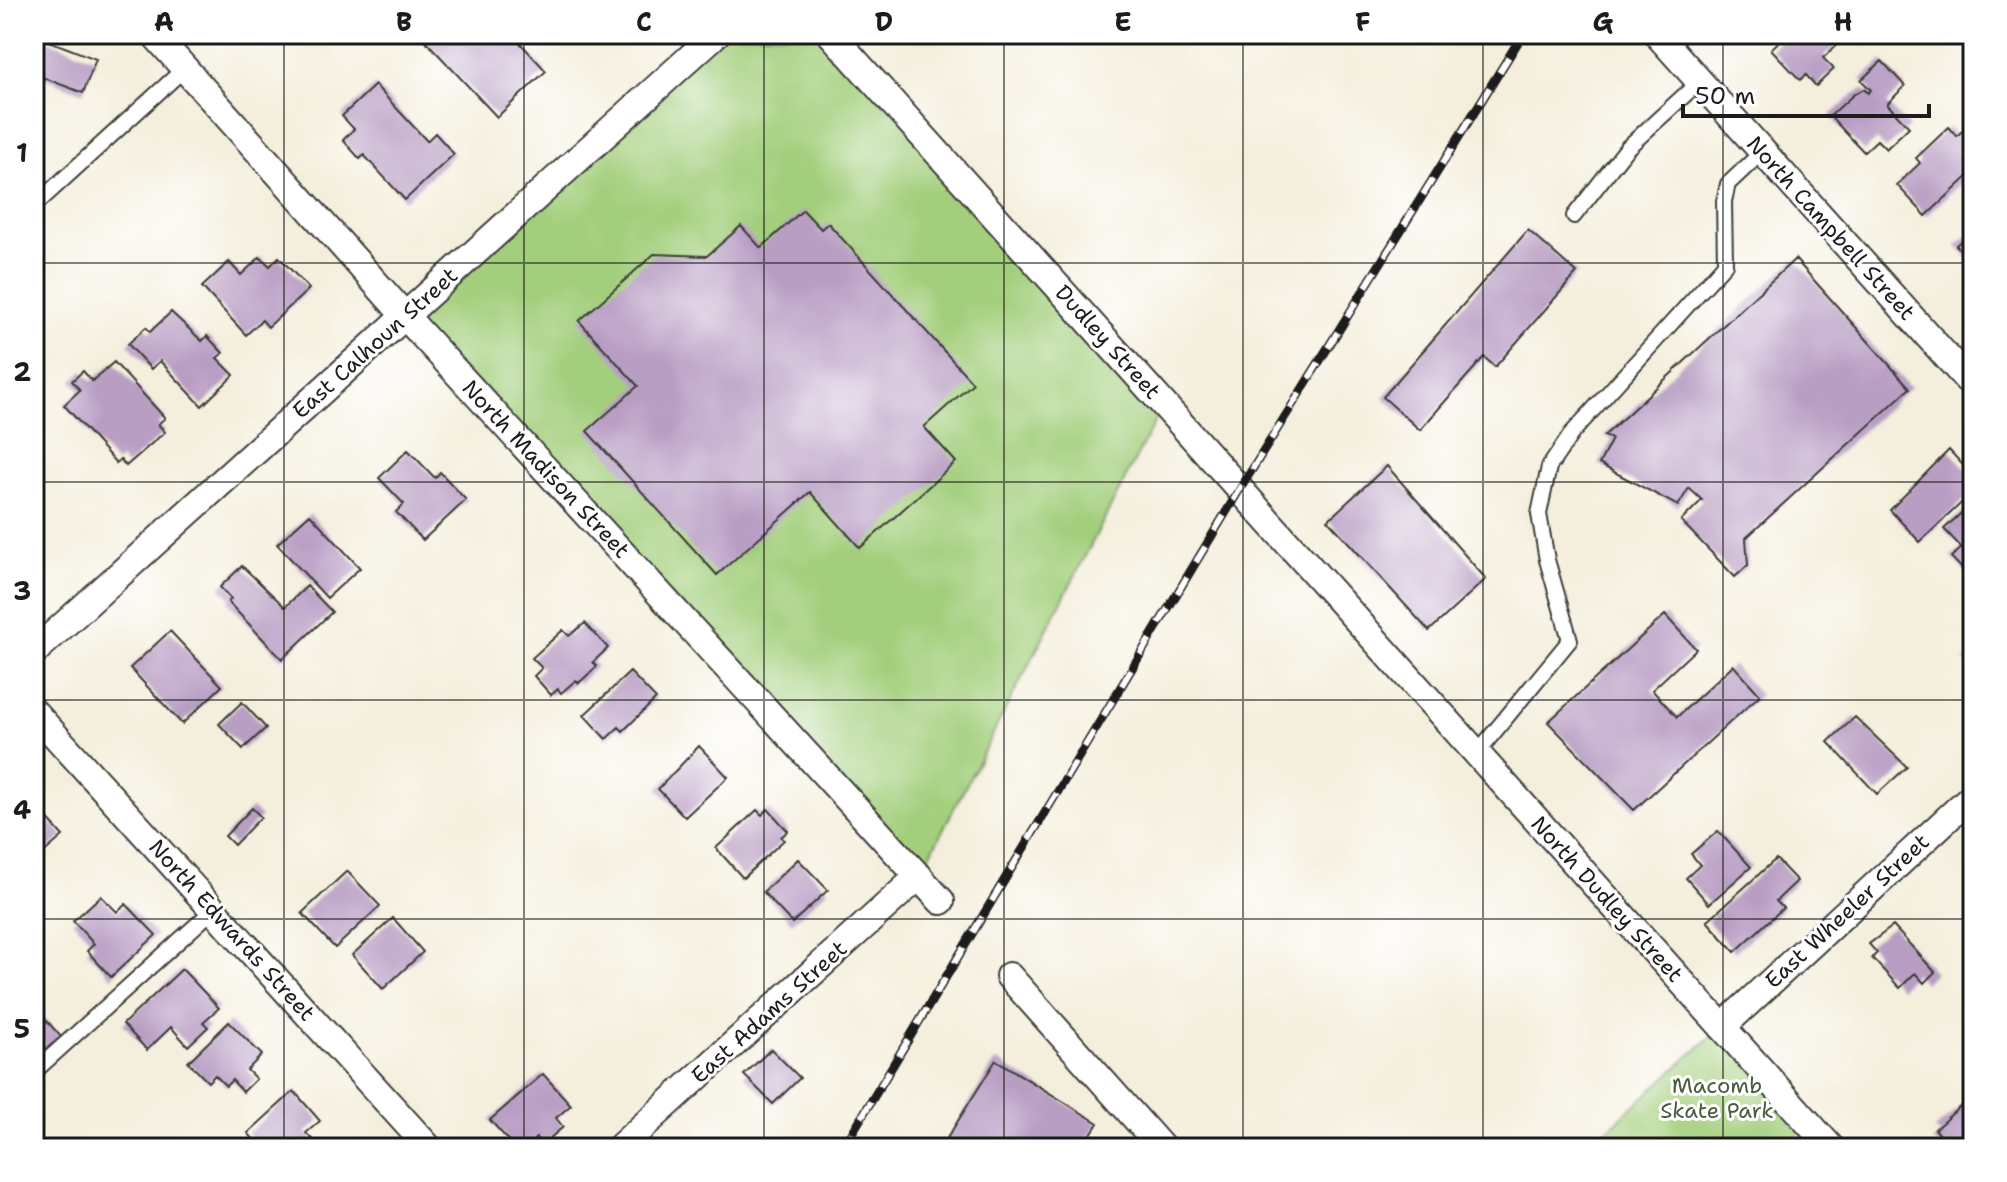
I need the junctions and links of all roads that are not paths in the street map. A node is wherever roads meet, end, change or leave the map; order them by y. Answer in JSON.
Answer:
{"nodes":[{"id":1,"x":154,"y":34,"type":"edge"},
{"id":2,"x":716,"y":34,"type":"edge"},
{"id":3,"x":831,"y":34,"type":"edge"},
{"id":4,"x":1657,"y":34,"type":"edge"},
{"id":5,"x":185,"y":68,"type":"junction"},
{"id":6,"x":1700,"y":81,"type":"junction"},
{"id":7,"x":1762,"y":152,"type":"junction"},
{"id":8,"x":34,"y":206,"type":"edge"},
{"id":9,"x":1574,"y":216,"type":"dead end"},
{"id":10,"x":405,"y":316,"type":"junction"},
{"id":11,"x":1973,"y":386,"type":"edge"},
{"id":12,"x":1384,"y":650,"type":"joint"},
{"id":13,"x":34,"y":652,"type":"edge"},
{"id":14,"x":34,"y":712,"type":"edge"},
{"id":15,"x":1477,"y":753,"type":"junction"},
{"id":16,"x":1973,"y":795,"type":"edge"},
{"id":17,"x":919,"y":876,"type":"junction"},
{"id":18,"x":941,"y":901,"type":"dead end"},
{"id":19,"x":213,"y":910,"type":"junction"},
{"id":20,"x":1009,"y":976,"type":"dead end"},
{"id":21,"x":1722,"y":1027,"type":"junction"},
{"id":22,"x":34,"y":1072,"type":"edge"},
{"id":23,"x":429,"y":1148,"type":"edge"},
{"id":24,"x":619,"y":1148,"type":"edge"},
{"id":25,"x":1162,"y":1148,"type":"edge"},
{"id":26,"x":1831,"y":1148,"type":"edge"}],
"edges":[{"from":1,"to":5,"type":"street","name":"North Madison Street"},
{"from":2,"to":10,"type":"street","name":"East Calhoun Street"},
{"from":3,"to":12,"type":"street","name":"Dudley Street"},
{"from":4,"to":6,"type":"street","name":"North Campbell Street"},
{"from":5,"to":8,"type":"lane"},
{"from":5,"to":10,"type":"street","name":"North Madison Street"},
{"from":6,"to":7,"type":"street","name":"North Campbell Street"},
{"from":6,"to":9,"type":"lane"},
{"from":7,"to":11,"type":"street","name":"North Campbell Street"},
{"from":7,"to":15,"type":"lane"},
{"from":10,"to":13,"type":"street","name":"East Calhoun Street"},
{"from":10,"to":17,"type":"street","name":"North Madison Street"},
{"from":12,"to":15,"type":"street","name":"North Dudley Street"},
{"from":14,"to":19,"type":"street","name":"North Edwards Street"},
{"from":15,"to":21,"type":"street","name":"North Dudley Street"},
{"from":16,"to":21,"type":"street","name":"East Wheeler Street"},
{"from":17,"to":18,"type":"street","name":"North Madison Street"},
{"from":17,"to":24,"type":"street","name":"East Adams Street"},
{"from":19,"to":22,"type":"lane"},
{"from":19,"to":23,"type":"street","name":"North Edwards Street"},
{"from":20,"to":25,"type":"street"},
{"from":21,"to":26,"type":"street","name":"North Dudley Street"}]}
